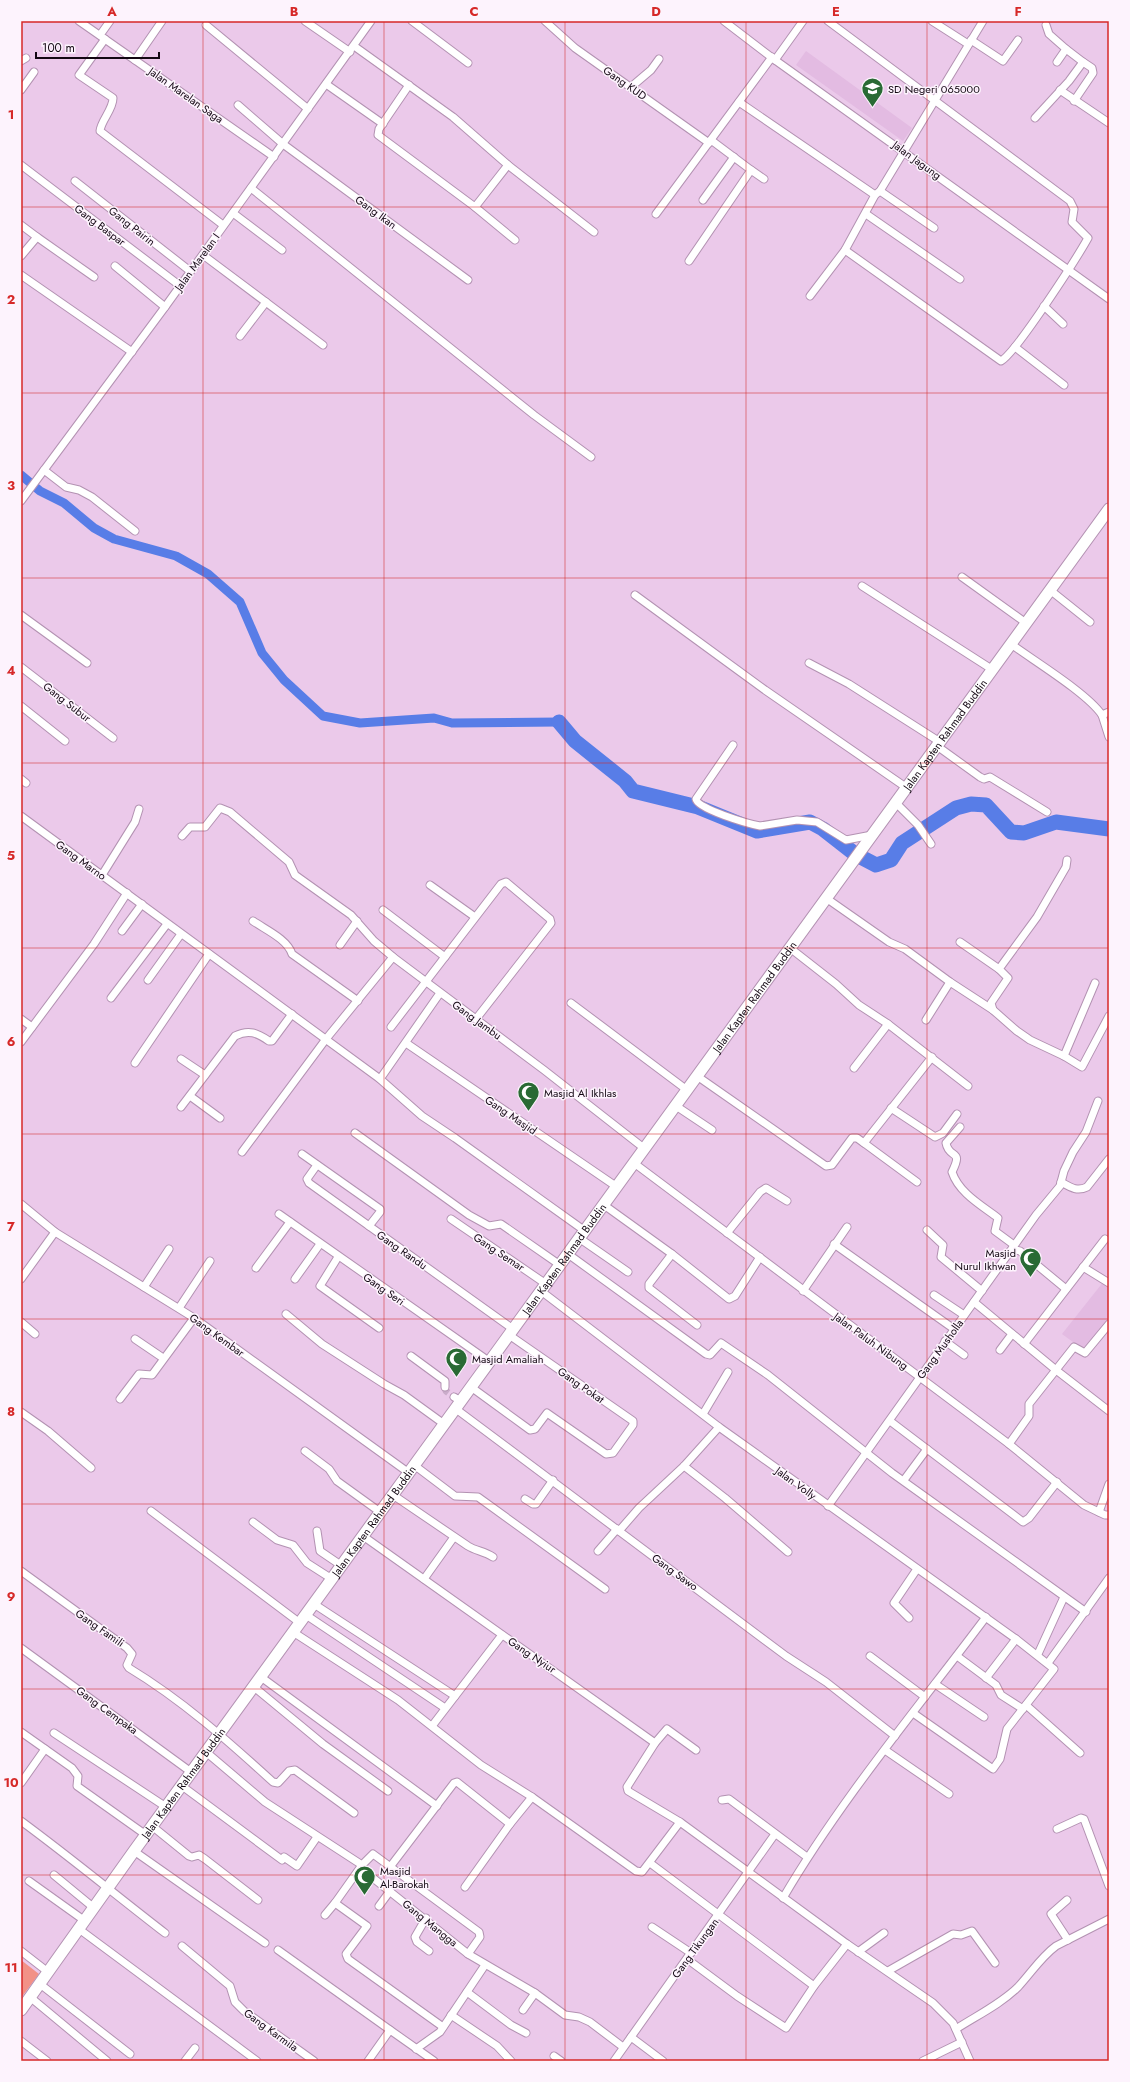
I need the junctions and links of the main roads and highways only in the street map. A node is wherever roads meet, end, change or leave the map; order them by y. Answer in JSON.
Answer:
{"nodes":[{"id":1,"x":1109,"y":509,"type":"edge"},
{"id":2,"x":21,"y":2010,"type":"edge"}],
"edges":[{"from":1,"to":2,"type":"main road","name":"Jalan Kapten Rahmad Buddin"}]}
